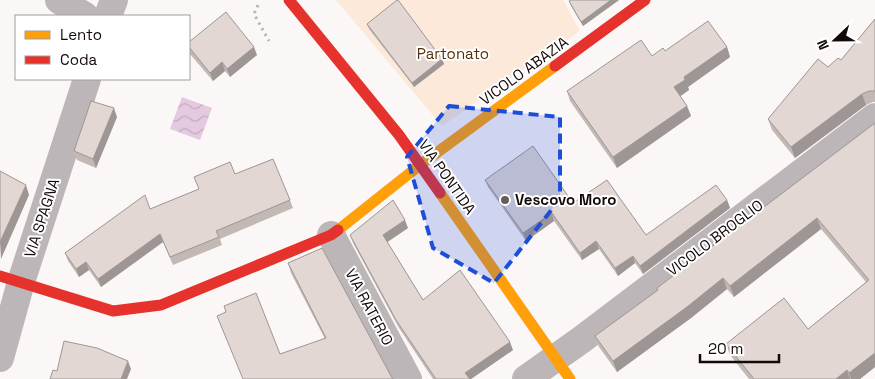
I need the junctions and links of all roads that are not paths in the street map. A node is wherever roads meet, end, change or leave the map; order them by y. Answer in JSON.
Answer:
{"nodes":[{"id":1,"x":59,"y":0,"type":"edge"},
{"id":2,"x":114,"y":0,"type":"edge"},
{"id":3,"x":289,"y":0,"type":"edge"},
{"id":4,"x":645,"y":0,"type":"edge"},
{"id":5,"x":83,"y":15,"type":"edge"},
{"id":6,"x":108,"y":15,"type":"edge"},
{"id":7,"x":87,"y":80,"type":"edge"},
{"id":8,"x":875,"y":118,"type":"edge"},
{"id":9,"x":420,"y":165,"type":"junction"},
{"id":10,"x":331,"y":234,"type":"junction"},
{"id":11,"x":11,"y":279,"type":"edge"},
{"id":12,"x":0,"y":358,"type":"edge"},
{"id":13,"x":563,"y":369,"type":"edge"},
{"id":14,"x":408,"y":379,"type":"edge"},
{"id":15,"x":526,"y":379,"type":"edge"}],
"edges":[{"from":1,"to":5,"type":"street"},
{"from":2,"to":6,"type":"street"},
{"from":3,"to":9,"type":"street","name":"VIA PONTIDA"},
{"from":4,"to":9,"type":"street","name":"VICOLO ABAZIA"},
{"from":7,"to":11,"type":"street","name":"VIA SPAGNA"},
{"from":8,"to":13,"type":"street","name":"VICOLO BROGLIO"},
{"from":9,"to":10,"type":"street","name":"VICOLO ABAZIA"},
{"from":9,"to":13,"type":"street","name":"VIA PONTIDA"},
{"from":10,"to":11,"type":"street","name":"VICOLO ABAZIA"},
{"from":10,"to":14,"type":"street","name":"VIA RATERIO"},
{"from":11,"to":12,"type":"street","name":"VIA SPAGNA"},
{"from":13,"to":15,"type":"street","name":"VICOLO BROGLIO"}]}
